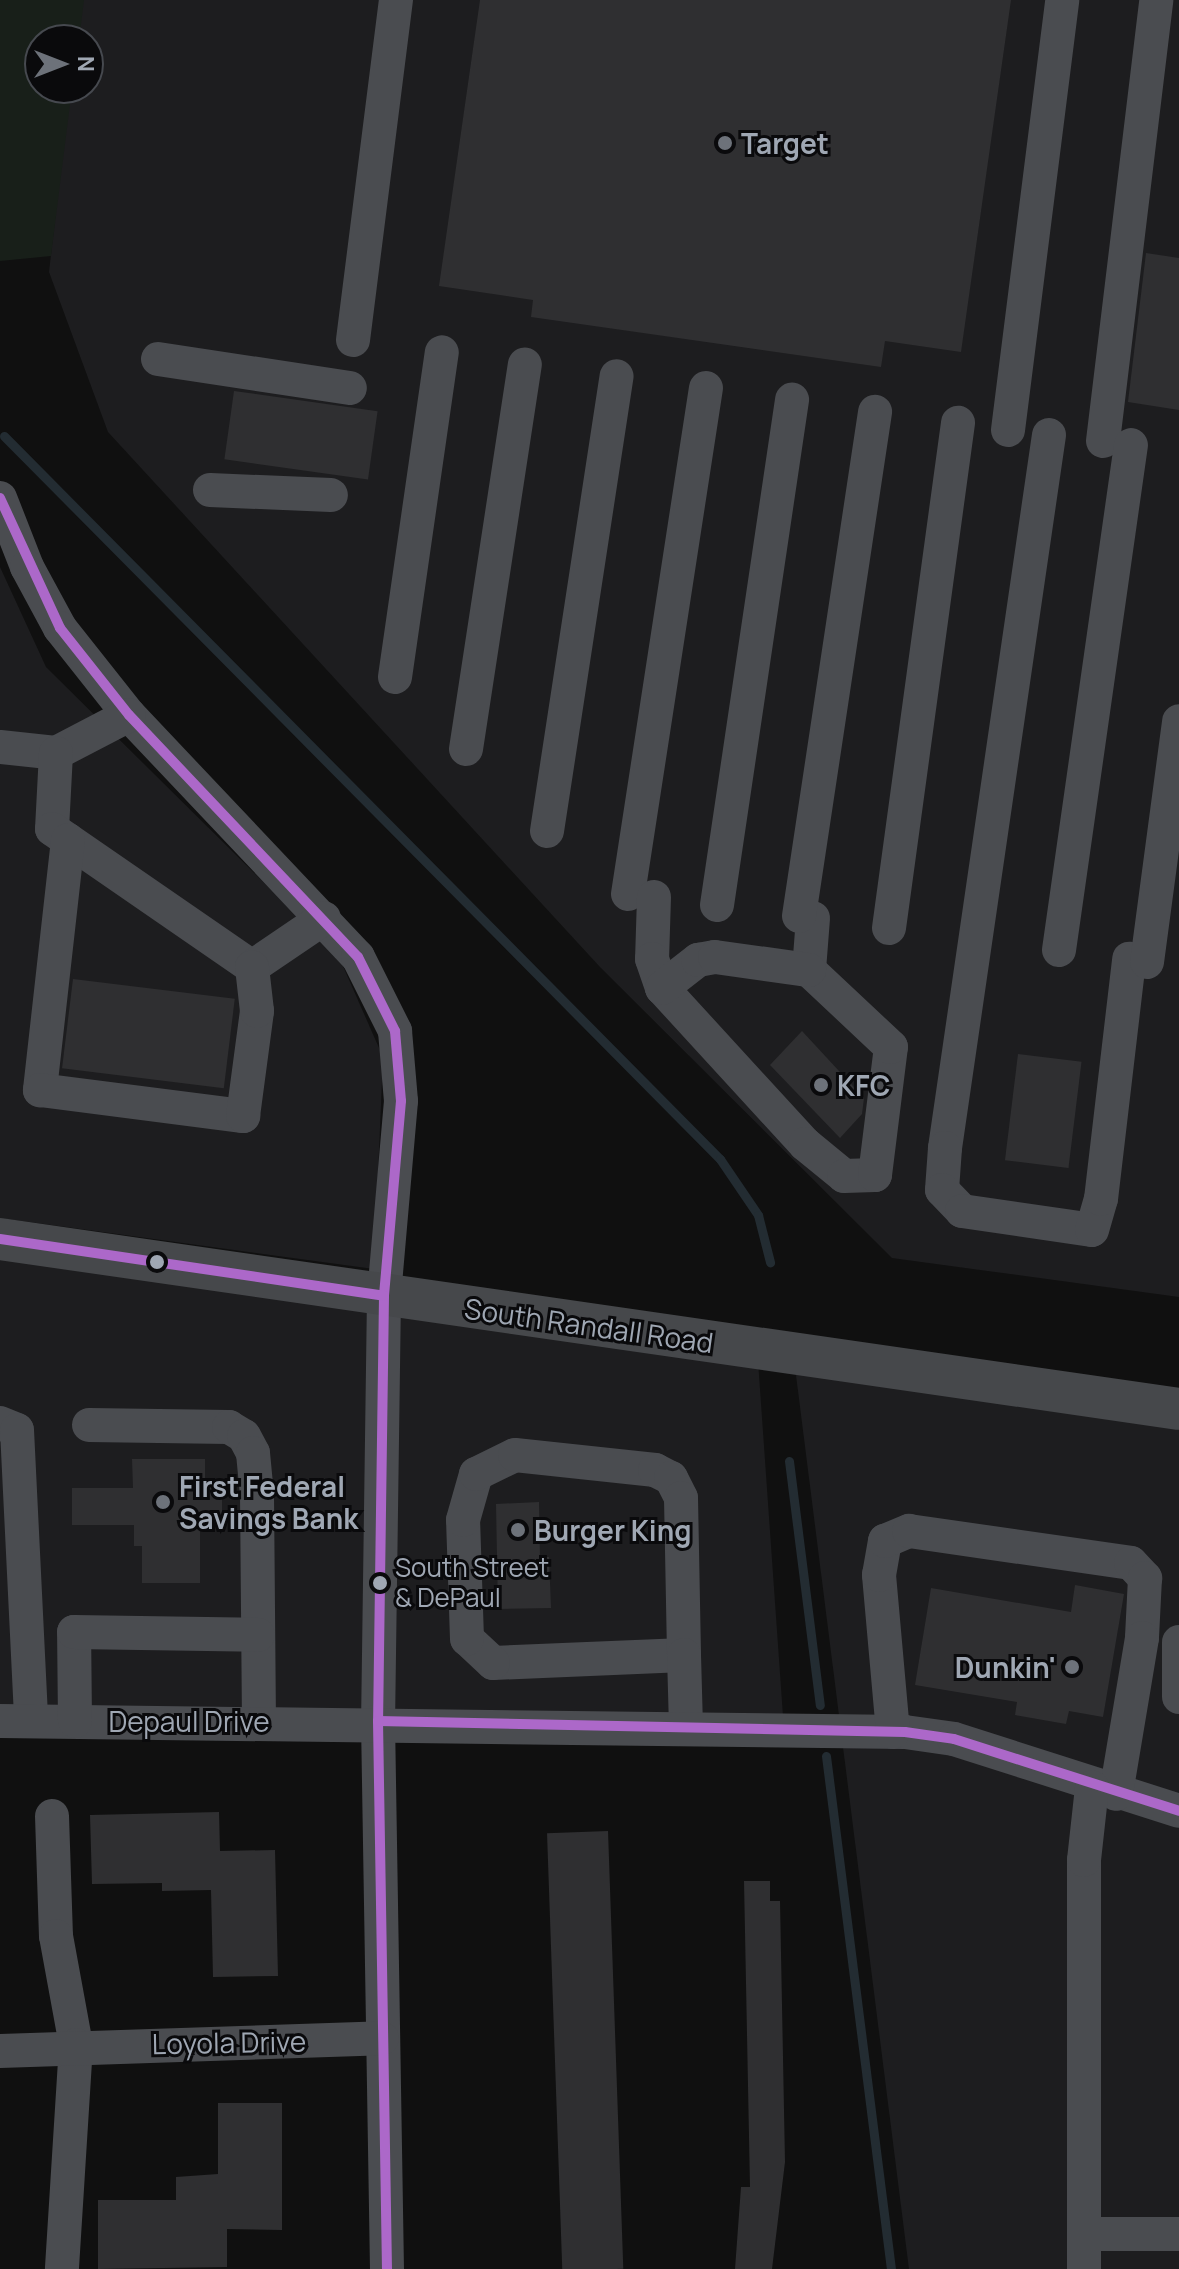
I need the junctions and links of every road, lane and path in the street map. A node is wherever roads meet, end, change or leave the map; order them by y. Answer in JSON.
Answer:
{"nodes":[{"id":1,"x":396,"y":0,"type":"edge"},
{"id":2,"x":1062,"y":0,"type":"edge"},
{"id":3,"x":1156,"y":0,"type":"edge"},
{"id":4,"x":1171,"y":0,"type":"edge"},
{"id":5,"x":1179,"y":6,"type":"edge"},
{"id":6,"x":353,"y":340,"type":"dead end"},
{"id":7,"x":442,"y":352,"type":"dead end"},
{"id":8,"x":158,"y":359,"type":"dead end"},
{"id":9,"x":525,"y":364,"type":"dead end"},
{"id":10,"x":617,"y":376,"type":"dead end"},
{"id":11,"x":350,"y":388,"type":"dead end"},
{"id":12,"x":706,"y":388,"type":"dead end"},
{"id":13,"x":792,"y":400,"type":"dead end"},
{"id":14,"x":875,"y":412,"type":"dead end"},
{"id":15,"x":958,"y":423,"type":"dead end"},
{"id":16,"x":1008,"y":430,"type":"dead end"},
{"id":17,"x":1049,"y":435,"type":"dead end"},
{"id":18,"x":210,"y":490,"type":"dead end"},
{"id":19,"x":331,"y":495,"type":"dead end"},
{"id":20,"x":0,"y":498,"type":"edge"},
{"id":21,"x":395,"y":677,"type":"dead end"},
{"id":22,"x":129,"y":715,"type":"junction"},
{"id":23,"x":1179,"y":721,"type":"edge"},
{"id":24,"x":0,"y":747,"type":"edge"},
{"id":25,"x":466,"y":749,"type":"dead end"},
{"id":26,"x":56,"y":753,"type":"junction"},
{"id":27,"x":547,"y":831,"type":"dead end"},
{"id":28,"x":68,"y":840,"type":"junction"},
{"id":29,"x":717,"y":905,"type":"dead end"},
{"id":30,"x":324,"y":918,"type":"junction"},
{"id":31,"x":889,"y":928,"type":"dead end"},
{"id":32,"x":1059,"y":950,"type":"dead end"},
{"id":33,"x":252,"y":967,"type":"junction"},
{"id":34,"x":809,"y":970,"type":"junction"},
{"id":35,"x":662,"y":988,"type":"junction"},
{"id":36,"x":0,"y":1239,"type":"edge"},
{"id":37,"x":384,"y":1296,"type":"junction"},
{"id":38,"x":1179,"y":1409,"type":"edge"},
{"id":39,"x":0,"y":1423,"type":"edge"},
{"id":40,"x":89,"y":1425,"type":"dead end"},
{"id":41,"x":14,"y":1631,"type":"edge"},
{"id":42,"x":258,"y":1635,"type":"junction"},
{"id":43,"x":1179,"y":1642,"type":"edge"},
{"id":44,"x":684,"y":1655,"type":"junction"},
{"id":45,"x":1179,"y":1697,"type":"edge"},
{"id":46,"x":16,"y":1721,"type":"edge"},
{"id":47,"x":75,"y":1721,"type":"junction"},
{"id":48,"x":259,"y":1721,"type":"junction"},
{"id":49,"x":378,"y":1721,"type":"junction"},
{"id":50,"x":686,"y":1727,"type":"junction"},
{"id":51,"x":893,"y":1732,"type":"junction"},
{"id":52,"x":1104,"y":1791,"type":"junction"},
{"id":53,"x":1179,"y":1811,"type":"edge"},
{"id":54,"x":52,"y":1816,"type":"dead end"},
{"id":55,"x":382,"y":2038,"type":"junction"},
{"id":56,"x":76,"y":2045,"type":"junction"},
{"id":57,"x":0,"y":2051,"type":"edge"},
{"id":58,"x":1084,"y":2234,"type":"junction"},
{"id":59,"x":1179,"y":2234,"type":"edge"},
{"id":60,"x":62,"y":2269,"type":"edge"},
{"id":61,"x":387,"y":2269,"type":"edge"},
{"id":62,"x":1084,"y":2269,"type":"edge"}],
"edges":[{"from":1,"to":6,"type":"street"},
{"from":2,"to":16,"type":"street"},
{"from":3,"to":32,"type":"street"},
{"from":4,"to":5,"type":"street"},
{"from":7,"to":21,"type":"street"},
{"from":8,"to":11,"type":"street"},
{"from":9,"to":25,"type":"street"},
{"from":10,"to":27,"type":"street"},
{"from":12,"to":35,"type":"street"},
{"from":13,"to":29,"type":"street"},
{"from":14,"to":34,"type":"street"},
{"from":15,"to":31,"type":"street"},
{"from":17,"to":23,"type":"street"},
{"from":18,"to":19,"type":"street"},
{"from":20,"to":22,"type":"street"},
{"from":22,"to":26,"type":"street"},
{"from":22,"to":30,"type":"street"},
{"from":24,"to":26,"type":"street"},
{"from":26,"to":28,"type":"street"},
{"from":28,"to":33,"type":"street"},
{"from":28,"to":33,"type":"street"},
{"from":30,"to":33,"type":"street"},
{"from":30,"to":37,"type":"street"},
{"from":34,"to":35,"type":"street"},
{"from":34,"to":35,"type":"street"},
{"from":36,"to":37,"type":"main road","name":"South Randall Road"},
{"from":37,"to":38,"type":"main road","name":"South Randall Road"},
{"from":37,"to":49,"type":"street"},
{"from":39,"to":41,"type":"street"},
{"from":40,"to":42,"type":"street"},
{"from":41,"to":46,"type":"street"},
{"from":42,"to":47,"type":"street"},
{"from":42,"to":48,"type":"street"},
{"from":43,"to":45,"type":"street"},
{"from":44,"to":44,"type":"street"},
{"from":44,"to":50,"type":"street"},
{"from":46,"to":47,"type":"street","name":"Depaul Drive"},
{"from":47,"to":48,"type":"street","name":"Depaul Drive"},
{"from":48,"to":49,"type":"street","name":"Depaul Drive"},
{"from":49,"to":50,"type":"street","name":"Depaul Drive"},
{"from":49,"to":55,"type":"street"},
{"from":50,"to":51,"type":"street","name":"Depaul Drive"},
{"from":51,"to":52,"type":"street","name":"Depaul Drive"},
{"from":51,"to":52,"type":"street"},
{"from":52,"to":53,"type":"street","name":"Depaul Drive"},
{"from":52,"to":58,"type":"street"},
{"from":54,"to":56,"type":"street"},
{"from":55,"to":56,"type":"street","name":"Loyola Drive"},
{"from":55,"to":61,"type":"street"},
{"from":56,"to":57,"type":"street","name":"Loyola Drive"},
{"from":56,"to":60,"type":"street"},
{"from":58,"to":59,"type":"street"},
{"from":58,"to":62,"type":"street"}]}
